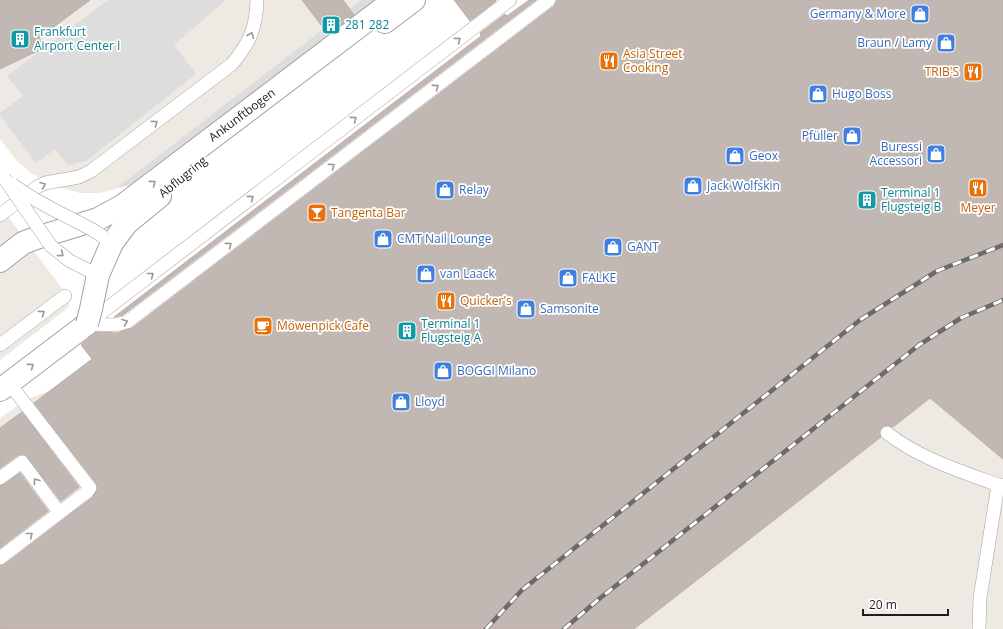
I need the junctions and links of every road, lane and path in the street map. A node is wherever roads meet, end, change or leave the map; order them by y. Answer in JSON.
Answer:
{"nodes":[{"id":1,"x":257,"y":0,"type":"edge"},
{"id":2,"x":394,"y":0,"type":"edge"},
{"id":3,"x":414,"y":0,"type":"edge"},
{"id":4,"x":510,"y":0,"type":"edge"},
{"id":5,"x":549,"y":0,"type":"edge"},
{"id":6,"x":2,"y":175,"type":"edge"},
{"id":7,"x":0,"y":215,"type":"edge"},
{"id":8,"x":112,"y":243,"type":"junction"},
{"id":9,"x":0,"y":260,"type":"edge"},
{"id":10,"x":98,"y":275,"type":"junction"},
{"id":11,"x":65,"y":296,"type":"dead end"},
{"id":12,"x":87,"y":324,"type":"junction"},
{"id":13,"x":0,"y":345,"type":"edge"},
{"id":14,"x":4,"y":387,"type":"edge"},
{"id":15,"x":887,"y":432,"type":"dead end"},
{"id":16,"x":0,"y":478,"type":"edge"},
{"id":17,"x":1001,"y":485,"type":"edge"},
{"id":18,"x":59,"y":512,"type":"junction"},
{"id":19,"x":0,"y":558,"type":"edge"},
{"id":20,"x":980,"y":629,"type":"edge"}],
"edges":[{"from":7,"to":1,"type":"lane","one_way":true},
{"from":9,"to":2,"type":"street","name":"Ankunftbogen","one_way":true},
{"from":3,"to":8,"type":"street","name":"Abflugring"},
{"from":12,"to":4,"type":"lane","one_way":true},
{"from":12,"to":5,"type":"lane","one_way":true},
{"from":6,"to":8,"type":"lane","bridge":true},
{"from":6,"to":10,"type":"lane","one_way":true,"bridge":true},
{"from":8,"to":10,"type":"street","name":"Abflugring","bridge":true},
{"from":10,"to":12,"type":"street","name":"Abflugring","bridge":true},
{"from":13,"to":11,"type":"lane","one_way":true},
{"from":14,"to":12,"type":"street","one_way":true},
{"from":14,"to":18,"type":"lane"},
{"from":15,"to":17,"type":"lane"},
{"from":18,"to":16,"type":"lane","one_way":true},
{"from":17,"to":20,"type":"lane"},
{"from":19,"to":18,"type":"lane","one_way":true}]}
